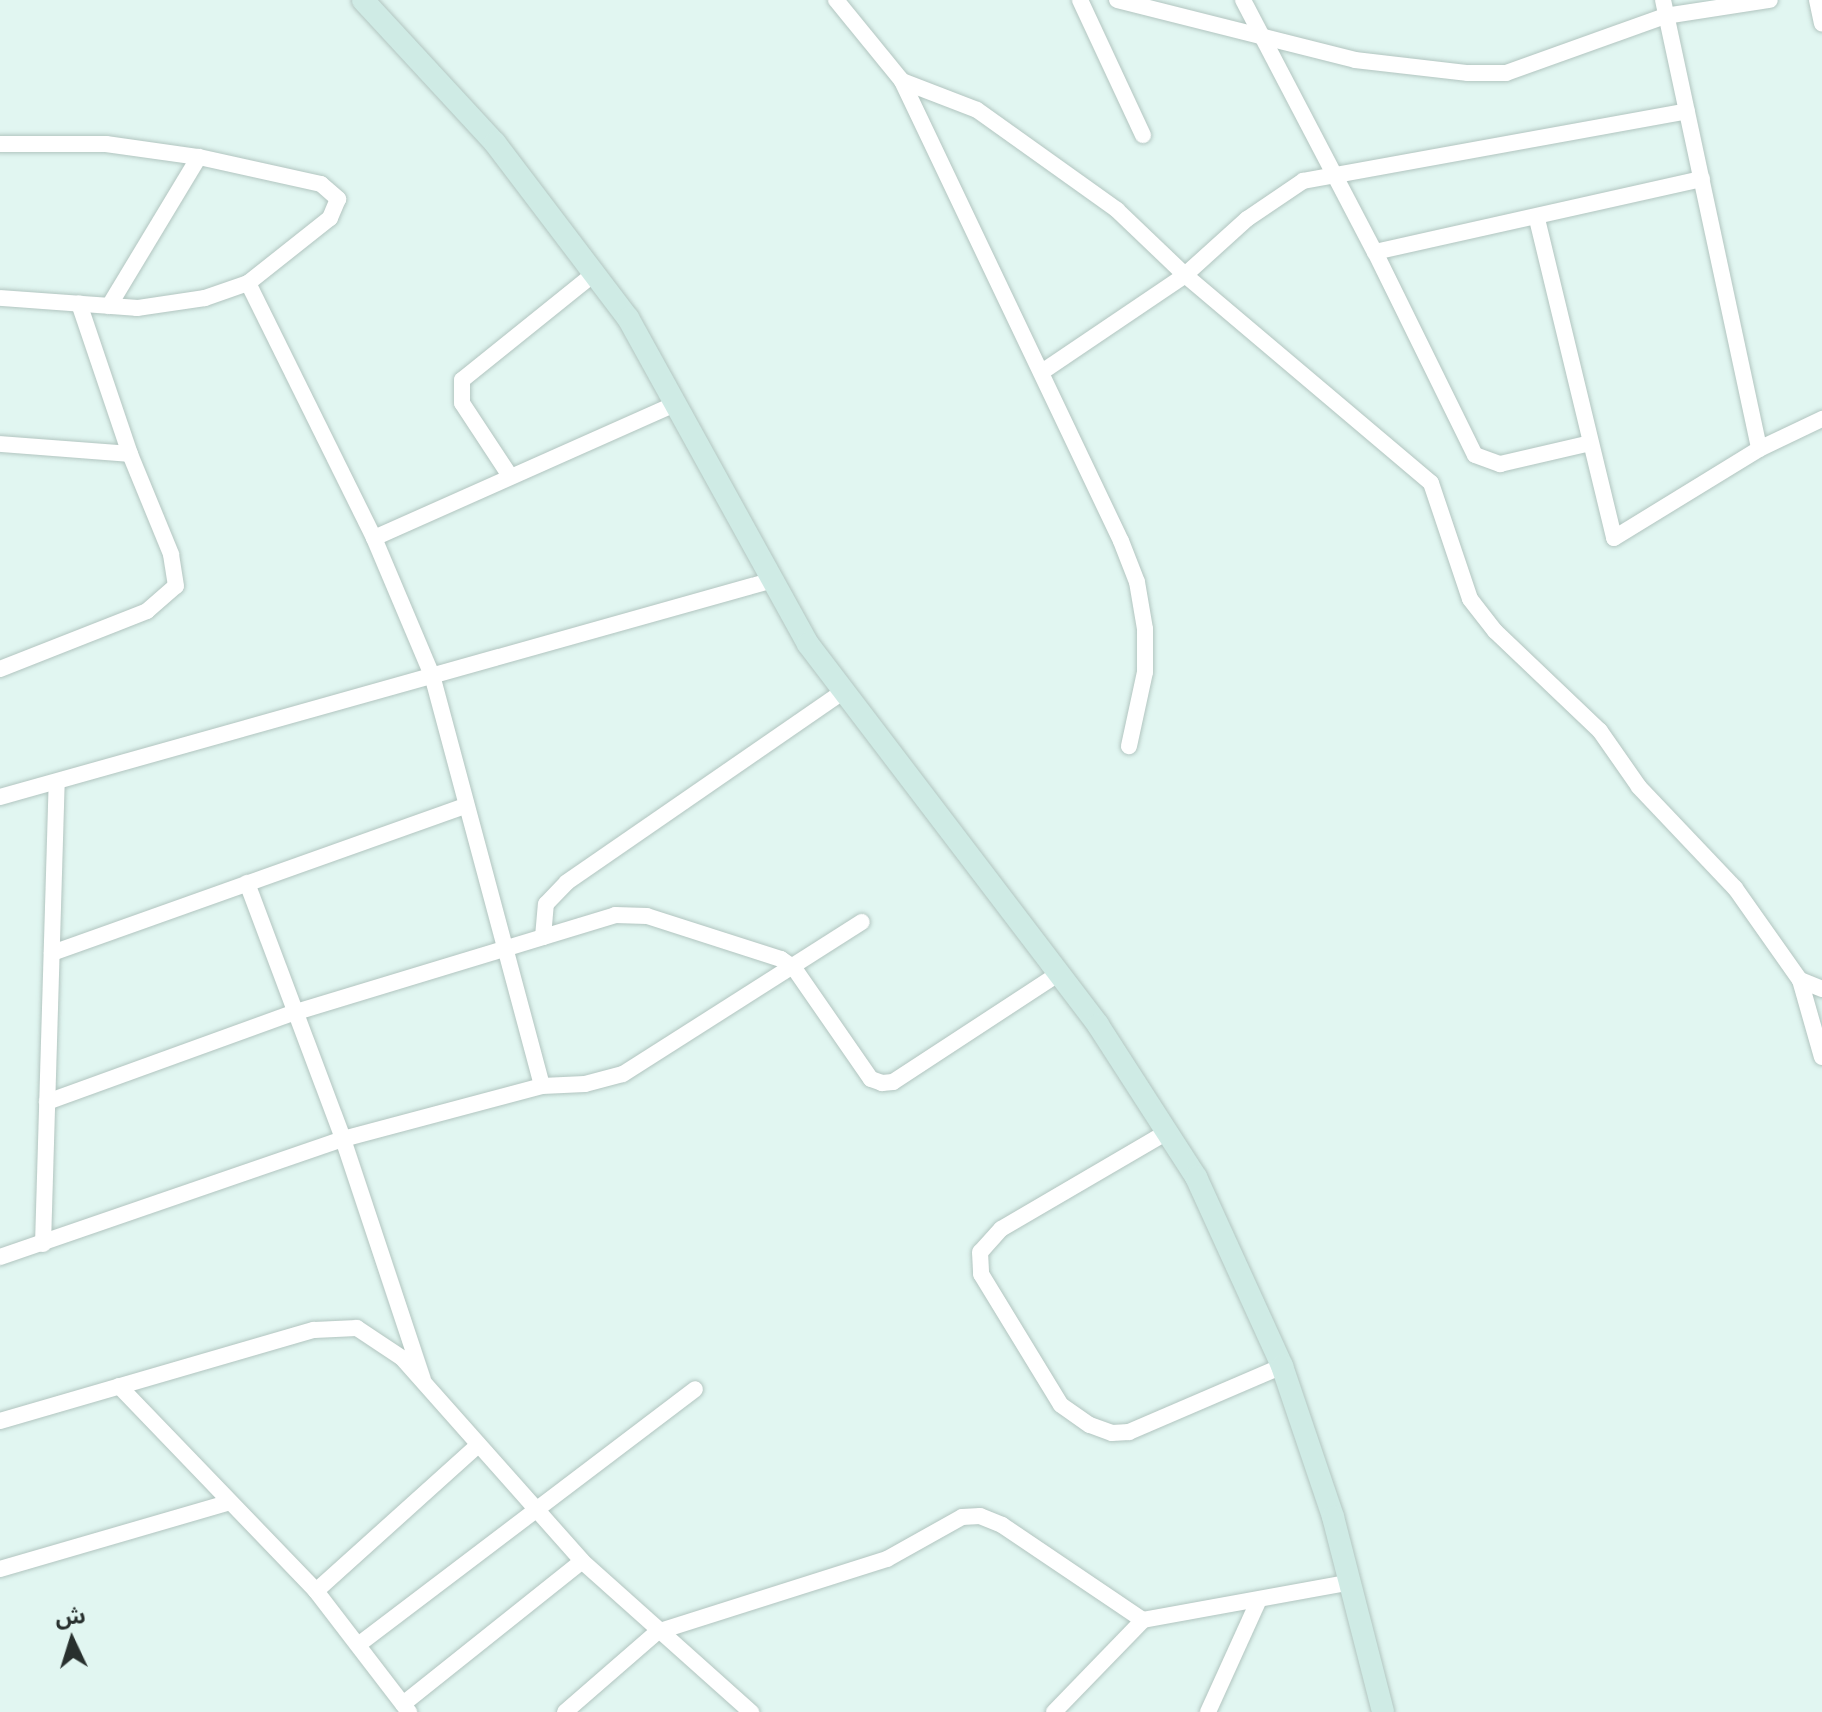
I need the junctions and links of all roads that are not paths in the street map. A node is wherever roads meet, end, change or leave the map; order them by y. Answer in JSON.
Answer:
{"nodes":[{"id":1,"x":363,"y":0,"type":"edge"},
{"id":2,"x":836,"y":0,"type":"edge"},
{"id":3,"x":1080,"y":0,"type":"edge"},
{"id":4,"x":1117,"y":0,"type":"edge"},
{"id":5,"x":1243,"y":0,"type":"edge"},
{"id":6,"x":1770,"y":0,"type":"edge"},
{"id":7,"x":1817,"y":0,"type":"edge"},
{"id":8,"x":1664,"y":8,"type":"edge"},
{"id":9,"x":1822,"y":23,"type":"edge"},
{"id":10,"x":1261,"y":35,"type":"junction"},
{"id":11,"x":902,"y":81,"type":"junction"},
{"id":12,"x":1687,"y":111,"type":"junction"},
{"id":13,"x":1143,"y":135,"type":"dead end"},
{"id":14,"x":0,"y":144,"type":"edge"},
{"id":15,"x":199,"y":157,"type":"junction"},
{"id":16,"x":1331,"y":172,"type":"junction"},
{"id":17,"x":1702,"y":179,"type":"junction"},
{"id":18,"x":1537,"y":219,"type":"junction"},
{"id":19,"x":1375,"y":252,"type":"junction"},
{"id":20,"x":595,"y":273,"type":"junction"},
{"id":21,"x":1185,"y":275,"type":"junction"},
{"id":22,"x":248,"y":283,"type":"junction"},
{"id":23,"x":0,"y":298,"type":"edge"},
{"id":24,"x":79,"y":303,"type":"junction"},
{"id":25,"x":109,"y":306,"type":"junction"},
{"id":26,"x":1042,"y":372,"type":"junction"},
{"id":27,"x":677,"y":403,"type":"junction"},
{"id":28,"x":1822,"y":419,"type":"edge"},
{"id":29,"x":1591,"y":443,"type":"junction"},
{"id":30,"x":0,"y":444,"type":"edge"},
{"id":31,"x":1759,"y":449,"type":"junction"},
{"id":32,"x":130,"y":454,"type":"junction"},
{"id":33,"x":510,"y":476,"type":"junction"},
{"id":34,"x":374,"y":538,"type":"junction"},
{"id":35,"x":773,"y":580,"type":"junction"},
{"id":36,"x":0,"y":669,"type":"edge"},
{"id":37,"x":432,"y":675,"type":"junction"},
{"id":38,"x":841,"y":693,"type":"junction"},
{"id":39,"x":1129,"y":746,"type":"dead end"},
{"id":40,"x":57,"y":785,"type":"junction"},
{"id":41,"x":0,"y":797,"type":"edge"},
{"id":42,"x":464,"y":806,"type":"junction"},
{"id":43,"x":247,"y":883,"type":"junction"},
{"id":44,"x":862,"y":922,"type":"dead end"},
{"id":45,"x":543,"y":937,"type":"junction"},
{"id":46,"x":503,"y":949,"type":"junction"},
{"id":47,"x":52,"y":953,"type":"junction"},
{"id":48,"x":794,"y":968,"type":"junction"},
{"id":49,"x":1058,"y":974,"type":"junction"},
{"id":50,"x":1800,"y":980,"type":"junction"},
{"id":51,"x":1822,"y":989,"type":"edge"},
{"id":52,"x":293,"y":1013,"type":"junction"},
{"id":53,"x":1822,"y":1057,"type":"edge"},
{"id":54,"x":542,"y":1086,"type":"junction"},
{"id":55,"x":47,"y":1102,"type":"junction"},
{"id":56,"x":1167,"y":1132,"type":"junction"},
{"id":57,"x":343,"y":1139,"type":"junction"},
{"id":58,"x":43,"y":1244,"type":"junction"},
{"id":59,"x":0,"y":1257,"type":"edge"},
{"id":60,"x":1282,"y":1366,"type":"junction"},
{"id":61,"x":119,"y":1386,"type":"junction"},
{"id":62,"x":695,"y":1389,"type":"dead end"},
{"id":63,"x":426,"y":1390,"type":"junction"},
{"id":64,"x":0,"y":1421,"type":"edge"},
{"id":65,"x":476,"y":1447,"type":"junction"},
{"id":66,"x":227,"y":1503,"type":"junction"},
{"id":67,"x":533,"y":1508,"type":"junction"},
{"id":68,"x":582,"y":1561,"type":"junction"},
{"id":69,"x":0,"y":1569,"type":"edge"},
{"id":70,"x":1352,"y":1582,"type":"junction"},
{"id":71,"x":316,"y":1591,"type":"junction"},
{"id":72,"x":1258,"y":1602,"type":"junction"},
{"id":73,"x":1143,"y":1620,"type":"junction"},
{"id":74,"x":657,"y":1632,"type":"junction"},
{"id":75,"x":358,"y":1645,"type":"junction"},
{"id":76,"x":406,"y":1708,"type":"edge"},
{"id":77,"x":565,"y":1712,"type":"edge"},
{"id":78,"x":750,"y":1712,"type":"edge"},
{"id":79,"x":1054,"y":1712,"type":"edge"},
{"id":80,"x":1208,"y":1712,"type":"edge"},
{"id":81,"x":1383,"y":1712,"type":"edge"}],
"edges":[{"from":1,"to":20,"type":"street"},
{"from":2,"to":11,"type":"street"},
{"from":3,"to":13,"type":"street"},
{"from":4,"to":10,"type":"street"},
{"from":5,"to":10,"type":"street"},
{"from":6,"to":8,"type":"street"},
{"from":7,"to":9,"type":"street"},
{"from":8,"to":10,"type":"street"},
{"from":8,"to":12,"type":"street"},
{"from":10,"to":16,"type":"street"},
{"from":11,"to":21,"type":"street"},
{"from":11,"to":26,"type":"street"},
{"from":12,"to":16,"type":"street"},
{"from":12,"to":17,"type":"street"},
{"from":14,"to":15,"type":"street"},
{"from":15,"to":22,"type":"street"},
{"from":15,"to":25,"type":"street"},
{"from":16,"to":19,"type":"street"},
{"from":16,"to":21,"type":"street"},
{"from":17,"to":18,"type":"street"},
{"from":17,"to":31,"type":"street"},
{"from":18,"to":19,"type":"street"},
{"from":18,"to":29,"type":"street"},
{"from":19,"to":29,"type":"street"},
{"from":20,"to":27,"type":"street"},
{"from":20,"to":33,"type":"street"},
{"from":21,"to":26,"type":"street"},
{"from":21,"to":50,"type":"street"},
{"from":22,"to":25,"type":"street"},
{"from":22,"to":34,"type":"street"},
{"from":23,"to":24,"type":"street"},
{"from":24,"to":25,"type":"street"},
{"from":24,"to":32,"type":"street"},
{"from":26,"to":39,"type":"street"},
{"from":27,"to":33,"type":"street"},
{"from":27,"to":35,"type":"street"},
{"from":28,"to":31,"type":"street"},
{"from":29,"to":31,"type":"street"},
{"from":30,"to":32,"type":"street"},
{"from":32,"to":36,"type":"street"},
{"from":33,"to":34,"type":"street"},
{"from":34,"to":37,"type":"street"},
{"from":35,"to":37,"type":"street"},
{"from":35,"to":38,"type":"street"},
{"from":37,"to":40,"type":"street"},
{"from":37,"to":42,"type":"street"},
{"from":38,"to":45,"type":"street"},
{"from":38,"to":49,"type":"street"},
{"from":40,"to":41,"type":"street"},
{"from":40,"to":47,"type":"street"},
{"from":42,"to":43,"type":"street"},
{"from":42,"to":46,"type":"street"},
{"from":43,"to":47,"type":"street"},
{"from":43,"to":52,"type":"street"},
{"from":44,"to":48,"type":"street"},
{"from":45,"to":46,"type":"street"},
{"from":45,"to":48,"type":"street"},
{"from":46,"to":52,"type":"street"},
{"from":46,"to":54,"type":"street"},
{"from":47,"to":55,"type":"street"},
{"from":48,"to":49,"type":"street"},
{"from":48,"to":54,"type":"street"},
{"from":49,"to":56,"type":"street"},
{"from":50,"to":51,"type":"street"},
{"from":50,"to":53,"type":"street"},
{"from":52,"to":55,"type":"street"},
{"from":52,"to":57,"type":"street"},
{"from":54,"to":57,"type":"street"},
{"from":55,"to":58,"type":"street"},
{"from":56,"to":60,"type":"street"},
{"from":56,"to":60,"type":"street"},
{"from":57,"to":58,"type":"street"},
{"from":57,"to":63,"type":"street"},
{"from":58,"to":59,"type":"street"},
{"from":60,"to":70,"type":"street"},
{"from":61,"to":63,"type":"street"},
{"from":61,"to":64,"type":"street"},
{"from":61,"to":66,"type":"street"},
{"from":62,"to":67,"type":"street"},
{"from":63,"to":65,"type":"street"},
{"from":65,"to":67,"type":"street"},
{"from":65,"to":71,"type":"street"},
{"from":66,"to":69,"type":"street"},
{"from":66,"to":71,"type":"street"},
{"from":67,"to":68,"type":"street"},
{"from":67,"to":75,"type":"street"},
{"from":68,"to":74,"type":"street"},
{"from":68,"to":76,"type":"street"},
{"from":70,"to":72,"type":"street"},
{"from":70,"to":81,"type":"street"},
{"from":71,"to":75,"type":"street"},
{"from":72,"to":73,"type":"street"},
{"from":72,"to":80,"type":"street"},
{"from":73,"to":74,"type":"street"},
{"from":73,"to":79,"type":"street"},
{"from":74,"to":77,"type":"street"},
{"from":74,"to":78,"type":"street"},
{"from":75,"to":76,"type":"street"}]}
